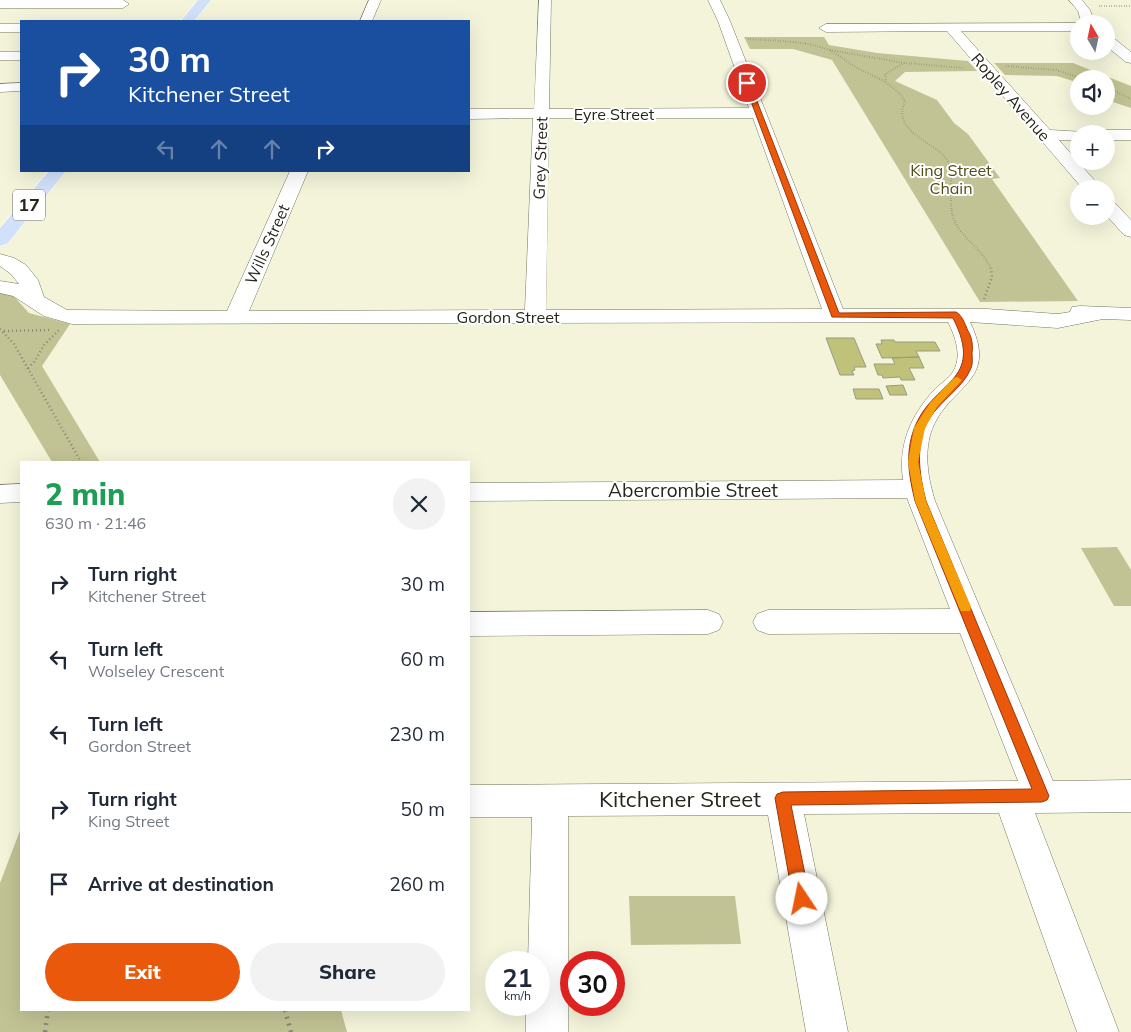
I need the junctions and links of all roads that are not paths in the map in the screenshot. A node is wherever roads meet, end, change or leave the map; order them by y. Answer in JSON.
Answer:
{"nodes":[{"id":1,"x":205,"y":0,"type":"edge"},
{"id":2,"x":375,"y":0,"type":"edge"},
{"id":3,"x":545,"y":0,"type":"edge"},
{"id":4,"x":714,"y":0,"type":"edge"},
{"id":5,"x":1075,"y":0,"type":"edge"},
{"id":6,"x":125,"y":2,"type":"edge"},
{"id":7,"x":0,"y":4,"type":"edge"},
{"id":8,"x":110,"y":15,"type":"dead end"},
{"id":9,"x":1086,"y":15,"type":"edge"},
{"id":10,"x":368,"y":18,"type":"edge"},
{"id":11,"x":188,"y":20,"type":"edge"},
{"id":12,"x":950,"y":27,"type":"junction"},
{"id":13,"x":1070,"y":27,"type":"edge"},
{"id":14,"x":0,"y":28,"type":"edge"},
{"id":15,"x":20,"y":28,"type":"edge"},
{"id":16,"x":826,"y":28,"type":"dead end"},
{"id":17,"x":1115,"y":47,"type":"edge"},
{"id":18,"x":0,"y":56,"type":"edge"},
{"id":19,"x":20,"y":56,"type":"edge"},
{"id":20,"x":1131,"y":60,"type":"edge"},
{"id":21,"x":0,"y":88,"type":"edge"},
{"id":22,"x":20,"y":88,"type":"edge"},
{"id":23,"x":759,"y":113,"type":"junction"},
{"id":24,"x":470,"y":114,"type":"edge"},
{"id":25,"x":542,"y":114,"type":"junction"},
{"id":26,"x":1045,"y":135,"type":"junction"},
{"id":27,"x":1070,"y":135,"type":"edge"},
{"id":28,"x":1115,"y":135,"type":"edge"},
{"id":29,"x":1131,"y":135,"type":"edge"},
{"id":30,"x":57,"y":172,"type":"edge"},
{"id":31,"x":299,"y":172,"type":"edge"},
{"id":32,"x":1085,"y":180,"type":"edge"},
{"id":33,"x":1117,"y":208,"type":"edge"},
{"id":34,"x":1131,"y":231,"type":"edge"},
{"id":35,"x":0,"y":240,"type":"edge"},
{"id":36,"x":0,"y":260,"type":"edge"},
{"id":37,"x":0,"y":287,"type":"edge"},
{"id":38,"x":34,"y":299,"type":"junction"},
{"id":39,"x":956,"y":315,"type":"junction"},
{"id":40,"x":535,"y":316,"type":"junction"},
{"id":41,"x":835,"y":316,"type":"junction"},
{"id":42,"x":235,"y":318,"type":"junction"},
{"id":43,"x":1128,"y":318,"type":"edge"},
{"id":44,"x":917,"y":489,"type":"junction"},
{"id":45,"x":470,"y":492,"type":"edge"},
{"id":46,"x":0,"y":494,"type":"edge"},
{"id":47,"x":20,"y":494,"type":"edge"},
{"id":48,"x":971,"y":621,"type":"junction"},
{"id":49,"x":708,"y":622,"type":"dead end"},
{"id":50,"x":768,"y":622,"type":"dead end"},
{"id":51,"x":470,"y":624,"type":"edge"},
{"id":52,"x":1026,"y":796,"type":"junction"},
{"id":53,"x":1131,"y":796,"type":"edge"},
{"id":54,"x":783,"y":798,"type":"junction"},
{"id":55,"x":550,"y":800,"type":"junction"},
{"id":56,"x":470,"y":801,"type":"edge"},
{"id":57,"x":547,"y":1032,"type":"edge"},
{"id":58,"x":827,"y":1032,"type":"edge"},
{"id":59,"x":1098,"y":1032,"type":"edge"}],
"edges":[{"from":1,"to":11,"type":"main road"},
{"from":2,"to":10,"type":"street"},
{"from":3,"to":25,"type":"street","name":"Grey Street"},
{"from":4,"to":23,"type":"street"},
{"from":5,"to":9,"type":"street"},
{"from":6,"to":7,"type":"street"},
{"from":6,"to":8,"type":"street"},
{"from":12,"to":13,"type":"street"},
{"from":12,"to":16,"type":"street"},
{"from":12,"to":26,"type":"street","name":"Ropley Avenue"},
{"from":14,"to":15,"type":"street"},
{"from":17,"to":20,"type":"street"},
{"from":18,"to":19,"type":"street"},
{"from":21,"to":22,"type":"street"},
{"from":23,"to":25,"type":"street","name":"Eyre Street"},
{"from":23,"to":41,"type":"street"},
{"from":24,"to":25,"type":"street","name":"Eyre Street"},
{"from":25,"to":40,"type":"street","name":"Grey Street"},
{"from":26,"to":27,"type":"street"},
{"from":26,"to":32,"type":"street","name":"Ropley Avenue"},
{"from":28,"to":29,"type":"street"},
{"from":30,"to":35,"type":"main road","number":"17"},
{"from":31,"to":42,"type":"street","name":"Wills Street"},
{"from":33,"to":34,"type":"street"},
{"from":36,"to":38,"type":"street"},
{"from":37,"to":38,"type":"street","name":"Gordon Street"},
{"from":38,"to":42,"type":"street","name":"Gordon Street"},
{"from":39,"to":41,"type":"street","name":"Gordon Street"},
{"from":39,"to":43,"type":"street","name":"Gordon Street"},
{"from":39,"to":44,"type":"street"},
{"from":40,"to":41,"type":"street","name":"Gordon Street"},
{"from":40,"to":42,"type":"street","name":"Gordon Street"},
{"from":44,"to":45,"type":"street","name":"Abercrombie Street"},
{"from":44,"to":48,"type":"street"},
{"from":46,"to":47,"type":"street"},
{"from":48,"to":50,"type":"street"},
{"from":48,"to":52,"type":"street"},
{"from":49,"to":51,"type":"street"},
{"from":52,"to":53,"type":"street","name":"Kitchener Street"},
{"from":52,"to":54,"type":"street","name":"Kitchener Street"},
{"from":52,"to":59,"type":"street"},
{"from":54,"to":55,"type":"street","name":"Kitchener Street"},
{"from":54,"to":58,"type":"street"},
{"from":55,"to":56,"type":"street","name":"Kitchener Street"},
{"from":55,"to":57,"type":"street"}]}
